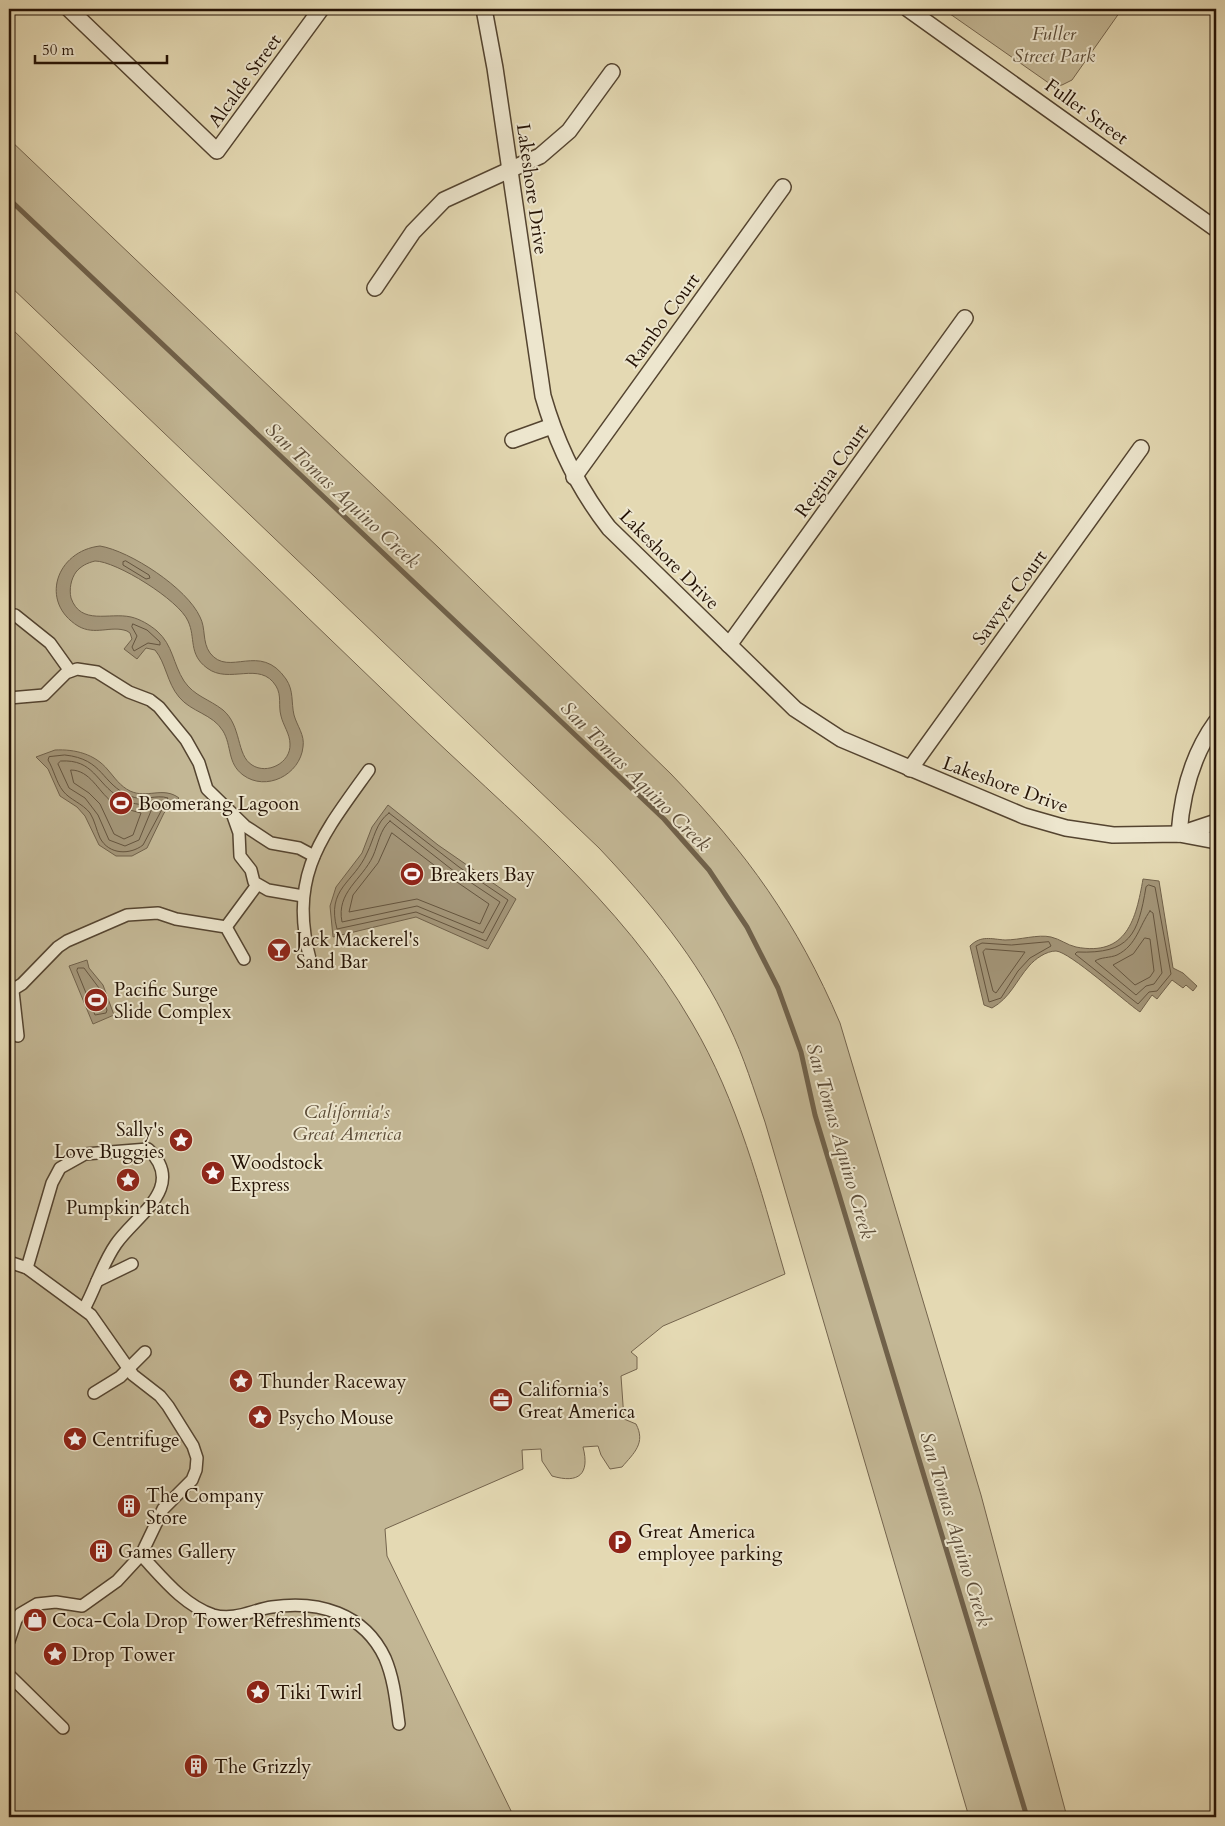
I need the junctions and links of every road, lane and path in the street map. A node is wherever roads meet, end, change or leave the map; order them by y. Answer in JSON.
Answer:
{"nodes":[{"id":1,"x":69,"y":9,"type":"edge"},
{"id":2,"x":321,"y":9,"type":"edge"},
{"id":3,"x":484,"y":9,"type":"edge"},
{"id":4,"x":908,"y":9,"type":"edge"},
{"id":5,"x":612,"y":72,"type":"dead end"},
{"id":6,"x":510,"y":170,"type":"junction"},
{"id":7,"x":783,"y":187,"type":"dead end"},
{"id":8,"x":1216,"y":229,"type":"edge"},
{"id":9,"x":375,"y":288,"type":"dead end"},
{"id":10,"x":964,"y":318,"type":"dead end"},
{"id":11,"x":552,"y":426,"type":"junction"},
{"id":12,"x":514,"y":440,"type":"dead end"},
{"id":13,"x":1141,"y":448,"type":"dead end"},
{"id":14,"x":574,"y":477,"type":"junction"},
{"id":15,"x":15,"y":615,"type":"dead end"},
{"id":16,"x":729,"y":645,"type":"junction"},
{"id":17,"x":70,"y":672,"type":"junction"},
{"id":18,"x":9,"y":698,"type":"edge"},
{"id":19,"x":1216,"y":722,"type":"edge"},
{"id":20,"x":370,"y":770,"type":"dead end"},
{"id":21,"x":910,"y":770,"type":"junction"},
{"id":22,"x":229,"y":810,"type":"junction"},
{"id":23,"x":1216,"y":822,"type":"edge"},
{"id":24,"x":1179,"y":834,"type":"junction"},
{"id":25,"x":1216,"y":841,"type":"edge"},
{"id":26,"x":314,"y":856,"type":"junction"},
{"id":27,"x":257,"y":885,"type":"junction"},
{"id":28,"x":303,"y":896,"type":"junction"},
{"id":29,"x":226,"y":927,"type":"junction"},
{"id":30,"x":244,"y":959,"type":"dead end"},
{"id":31,"x":311,"y":963,"type":"dead end"},
{"id":32,"x":11,"y":991,"type":"edge"},
{"id":33,"x":18,"y":1036,"type":"dead end"},
{"id":34,"x":9,"y":1262,"type":"edge"},
{"id":35,"x":132,"y":1264,"type":"dead end"},
{"id":36,"x":27,"y":1268,"type":"junction"},
{"id":37,"x":97,"y":1282,"type":"junction"},
{"id":38,"x":88,"y":1312,"type":"junction"},
{"id":39,"x":145,"y":1352,"type":"dead end"},
{"id":40,"x":128,"y":1370,"type":"junction"},
{"id":41,"x":94,"y":1393,"type":"dead end"},
{"id":42,"x":140,"y":1555,"type":"junction"},
{"id":43,"x":9,"y":1641,"type":"edge"},
{"id":44,"x":9,"y":1675,"type":"edge"},
{"id":45,"x":399,"y":1724,"type":"dead end"},
{"id":46,"x":63,"y":1728,"type":"dead end"}],
"edges":[{"from":1,"to":2,"type":"street","name":"Alcalde Street"},
{"from":3,"to":6,"type":"street","name":"Lakeshore Drive"},
{"from":4,"to":8,"type":"street","name":"Fuller Street"},
{"from":5,"to":6,"type":"street"},
{"from":6,"to":9,"type":"street"},
{"from":6,"to":11,"type":"street","name":"Lakeshore Drive"},
{"from":7,"to":14,"type":"street","name":"Rambo Court"},
{"from":10,"to":16,"type":"street","name":"Regina Court"},
{"from":11,"to":12,"type":"street"},
{"from":11,"to":14,"type":"street","name":"Lakeshore Drive"},
{"from":13,"to":21,"type":"street","name":"Sawyer Court"},
{"from":14,"to":16,"type":"street","name":"Lakeshore Drive"},
{"from":15,"to":17,"type":"street"},
{"from":16,"to":21,"type":"street","name":"Lakeshore Drive"},
{"from":17,"to":18,"type":"street"},
{"from":17,"to":22,"type":"street"},
{"from":19,"to":24,"type":"street"},
{"from":20,"to":26,"type":"street"},
{"from":21,"to":24,"type":"street","name":"Lakeshore Drive"},
{"from":22,"to":26,"type":"street"},
{"from":22,"to":27,"type":"street"},
{"from":23,"to":24,"type":"street","name":"Lakeshore Drive"},
{"from":24,"to":25,"type":"street","name":"Lakeshore Drive"},
{"from":26,"to":28,"type":"street"},
{"from":27,"to":28,"type":"street"},
{"from":27,"to":29,"type":"street"},
{"from":28,"to":31,"type":"street"},
{"from":29,"to":30,"type":"street"},
{"from":29,"to":32,"type":"street"},
{"from":32,"to":33,"type":"street"},
{"from":34,"to":36,"type":"street"},
{"from":35,"to":37,"type":"street"},
{"from":36,"to":37,"type":"street"},
{"from":36,"to":38,"type":"street"},
{"from":37,"to":38,"type":"street"},
{"from":38,"to":40,"type":"street"},
{"from":39,"to":40,"type":"street"},
{"from":40,"to":41,"type":"street"},
{"from":40,"to":42,"type":"street"},
{"from":42,"to":43,"type":"street"},
{"from":42,"to":45,"type":"street"},
{"from":44,"to":46,"type":"street"}]}
